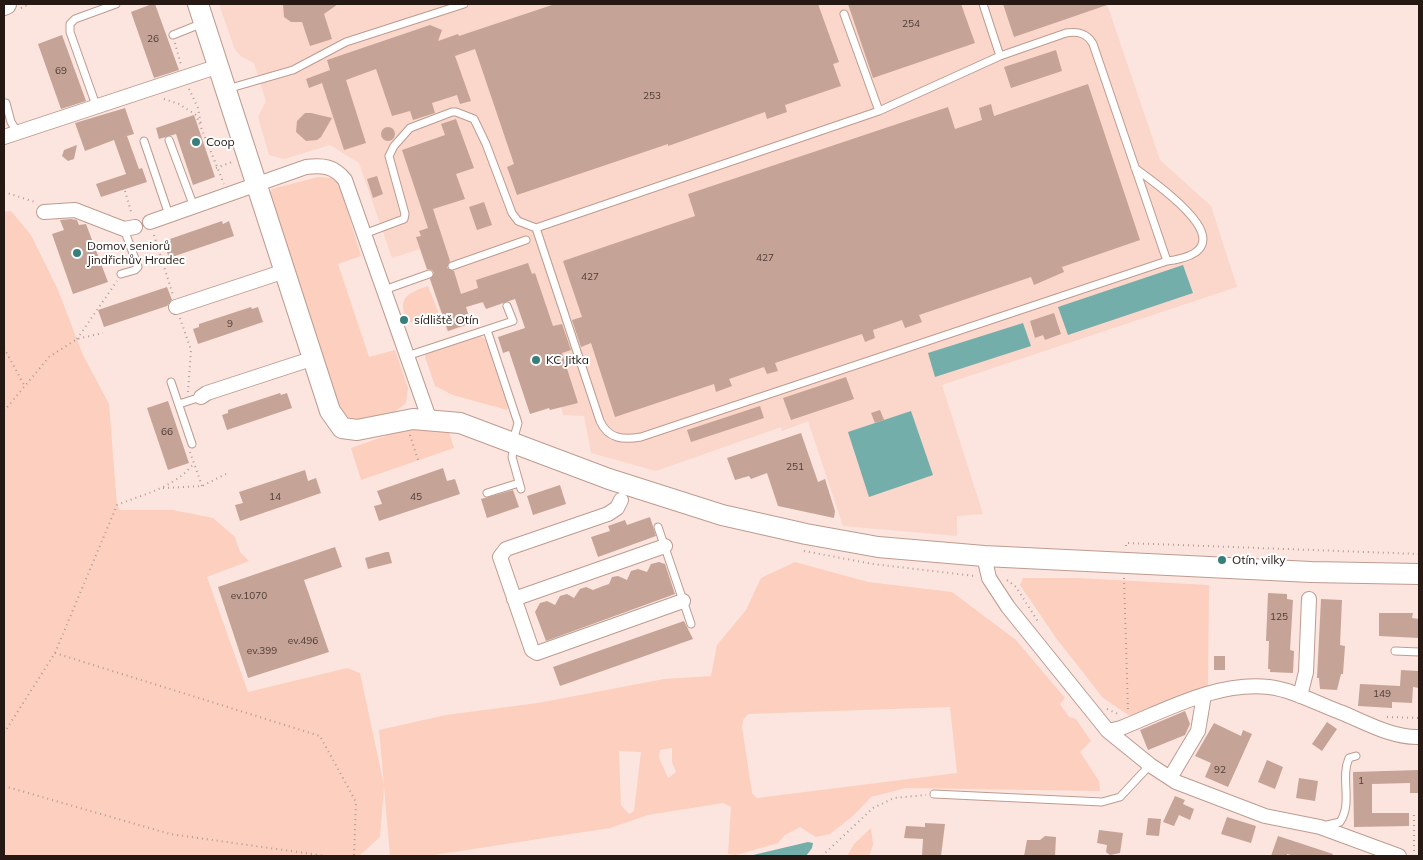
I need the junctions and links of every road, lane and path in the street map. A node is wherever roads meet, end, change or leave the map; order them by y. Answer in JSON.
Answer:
{"nodes":[{"id":1,"x":116,"y":4,"type":"edge"},
{"id":2,"x":198,"y":4,"type":"edge"},
{"id":3,"x":464,"y":4,"type":"edge"},
{"id":4,"x":983,"y":4,"type":"edge"},
{"id":5,"x":844,"y":14,"type":"dead end"},
{"id":6,"x":205,"y":23,"type":"junction"},
{"id":7,"x":173,"y":35,"type":"joint"},
{"id":8,"x":1000,"y":56,"type":"junction"},
{"id":9,"x":219,"y":66,"type":"junction"},
{"id":10,"x":187,"y":84,"type":"junction"},
{"id":11,"x":227,"y":90,"type":"junction"},
{"id":12,"x":146,"y":92,"type":"junction"},
{"id":13,"x":6,"y":103,"type":"dead end"},
{"id":14,"x":97,"y":108,"type":"junction"},
{"id":15,"x":879,"y":110,"type":"junction"},
{"id":16,"x":201,"y":124,"type":"junction"},
{"id":17,"x":18,"y":133,"type":"junction"},
{"id":18,"x":4,"y":137,"type":"edge"},
{"id":19,"x":169,"y":140,"type":"dead end"},
{"id":20,"x":144,"y":141,"type":"dead end"},
{"id":21,"x":239,"y":160,"type":"dead end"},
{"id":22,"x":216,"y":168,"type":"junction"},
{"id":23,"x":1135,"y":168,"type":"junction"},
{"id":24,"x":222,"y":178,"type":"dead end"},
{"id":25,"x":257,"y":186,"type":"junction"},
{"id":26,"x":125,"y":191,"type":"dead end"},
{"id":27,"x":4,"y":192,"type":"edge"},
{"id":28,"x":194,"y":207,"type":"junction"},
{"id":29,"x":44,"y":212,"type":"joint"},
{"id":30,"x":169,"y":215,"type":"junction"},
{"id":31,"x":150,"y":222,"type":"joint"},
{"id":32,"x":129,"y":228,"type":"junction"},
{"id":33,"x":536,"y":228,"type":"junction"},
{"id":34,"x":364,"y":234,"type":"junction"},
{"id":35,"x":526,"y":240,"type":"dead end"},
{"id":36,"x":1167,"y":261,"type":"junction"},
{"id":37,"x":452,"y":266,"type":"dead end"},
{"id":38,"x":285,"y":271,"type":"junction"},
{"id":39,"x":121,"y":274,"type":"joint"},
{"id":40,"x":429,"y":274,"type":"dead end"},
{"id":41,"x":384,"y":290,"type":"junction"},
{"id":42,"x":507,"y":306,"type":"dead end"},
{"id":43,"x":176,"y":307,"type":"junction"},
{"id":44,"x":487,"y":330,"type":"junction"},
{"id":45,"x":103,"y":333,"type":"dead end"},
{"id":46,"x":77,"y":339,"type":"junction"},
{"id":47,"x":4,"y":348,"type":"edge"},
{"id":48,"x":407,"y":356,"type":"junction"},
{"id":49,"x":309,"y":359,"type":"junction"},
{"id":50,"x":171,"y":382,"type":"dead end"},
{"id":51,"x":24,"y":385,"type":"junction"},
{"id":52,"x":194,"y":399,"type":"junction"},
{"id":53,"x":179,"y":404,"type":"junction"},
{"id":54,"x":4,"y":412,"type":"edge"},
{"id":55,"x":429,"y":418,"type":"junction"},
{"id":56,"x":410,"y":435,"type":"dead end"},
{"id":57,"x":514,"y":443,"type":"junction"},
{"id":58,"x":192,"y":444,"type":"dead end"},
{"id":59,"x":419,"y":463,"type":"dead end"},
{"id":60,"x":226,"y":474,"type":"dead end"},
{"id":61,"x":202,"y":486,"type":"junction"},
{"id":62,"x":160,"y":488,"type":"junction"},
{"id":63,"x":625,"y":492,"type":"junction"},
{"id":64,"x":488,"y":493,"type":"dead end"},
{"id":65,"x":658,"y":526,"type":"dead end"},
{"id":66,"x":665,"y":546,"type":"junction"},
{"id":67,"x":984,"y":556,"type":"junction"},
{"id":68,"x":1419,"y":574,"type":"edge"},
{"id":69,"x":514,"y":599,"type":"junction"},
{"id":70,"x":1309,"y":599,"type":"dead end"},
{"id":71,"x":683,"y":601,"type":"junction"},
{"id":72,"x":691,"y":624,"type":"dead end"},
{"id":73,"x":1395,"y":651,"type":"dead end"},
{"id":74,"x":1419,"y":652,"type":"edge"},
{"id":75,"x":55,"y":653,"type":"junction"},
{"id":76,"x":1204,"y":695,"type":"junction"},
{"id":77,"x":1300,"y":696,"type":"junction"},
{"id":78,"x":1105,"y":708,"type":"dead end"},
{"id":79,"x":1120,"y":715,"type":"dead end"},
{"id":80,"x":1108,"y":731,"type":"junction"},
{"id":81,"x":4,"y":733,"type":"edge"},
{"id":82,"x":1419,"y":737,"type":"edge"},
{"id":83,"x":1356,"y":756,"type":"dead end"},
{"id":84,"x":1150,"y":765,"type":"junction"},
{"id":85,"x":1170,"y":778,"type":"junction"},
{"id":86,"x":4,"y":786,"type":"edge"},
{"id":87,"x":934,"y":794,"type":"joint"},
{"id":88,"x":1419,"y":815,"type":"edge"},
{"id":89,"x":1320,"y":826,"type":"junction"},
{"id":90,"x":326,"y":856,"type":"edge"},
{"id":91,"x":354,"y":856,"type":"edge"},
{"id":92,"x":822,"y":856,"type":"edge"},
{"id":93,"x":1399,"y":856,"type":"edge"},
{"id":94,"x":1414,"y":856,"type":"edge"}],
"edges":[{"from":1,"to":14,"type":"lane"},
{"from":2,"to":6,"type":"street"},
{"from":3,"to":11,"type":"lane"},
{"from":4,"to":8,"type":"lane"},
{"from":5,"to":15,"type":"lane"},
{"from":6,"to":7,"type":"lane"},
{"from":6,"to":9,"type":"street"},
{"from":7,"to":10,"type":"path"},
{"from":8,"to":15,"type":"lane"},
{"from":8,"to":23,"type":"lane"},
{"from":9,"to":10,"type":"street"},
{"from":9,"to":11,"type":"street"},
{"from":10,"to":12,"type":"street"},
{"from":10,"to":16,"type":"path"},
{"from":11,"to":25,"type":"street"},
{"from":12,"to":14,"type":"street"},
{"from":12,"to":16,"type":"path"},
{"from":13,"to":17,"type":"lane"},
{"from":14,"to":17,"type":"street"},
{"from":15,"to":33,"type":"lane"},
{"from":16,"to":22,"type":"path"},
{"from":17,"to":18,"type":"street"},
{"from":19,"to":28,"type":"lane"},
{"from":20,"to":30,"type":"lane"},
{"from":21,"to":22,"type":"path"},
{"from":22,"to":24,"type":"path"},
{"from":23,"to":36,"type":"lane"},
{"from":23,"to":36,"type":"lane"},
{"from":25,"to":28,"type":"street"},
{"from":25,"to":34,"type":"street"},
{"from":25,"to":38,"type":"street"},
{"from":26,"to":32,"type":"path"},
{"from":27,"to":29,"type":"path"},
{"from":28,"to":30,"type":"street"},
{"from":29,"to":32,"type":"street"},
{"from":30,"to":31,"type":"street"},
{"from":31,"to":43,"type":"path"},
{"from":32,"to":39,"type":"lane"},
{"from":33,"to":34,"type":"lane"},
{"from":33,"to":36,"type":"lane"},
{"from":34,"to":41,"type":"street"},
{"from":35,"to":37,"type":"lane"},
{"from":38,"to":43,"type":"street"},
{"from":38,"to":49,"type":"street"},
{"from":39,"to":46,"type":"path"},
{"from":40,"to":41,"type":"lane"},
{"from":41,"to":48,"type":"street"},
{"from":42,"to":44,"type":"lane"},
{"from":43,"to":52,"type":"path"},
{"from":44,"to":48,"type":"lane"},
{"from":44,"to":57,"type":"lane"},
{"from":45,"to":46,"type":"path"},
{"from":46,"to":51,"type":"path"},
{"from":47,"to":51,"type":"path"},
{"from":48,"to":55,"type":"street"},
{"from":49,"to":52,"type":"street"},
{"from":49,"to":55,"type":"street"},
{"from":50,"to":53,"type":"lane"},
{"from":51,"to":54,"type":"path"},
{"from":52,"to":53,"type":"lane"},
{"from":53,"to":58,"type":"lane"},
{"from":55,"to":57,"type":"street"},
{"from":56,"to":59,"type":"path"},
{"from":57,"to":63,"type":"street"},
{"from":57,"to":64,"type":"lane"},
{"from":60,"to":61,"type":"path"},
{"from":61,"to":62,"type":"path"},
{"from":61,"to":62,"type":"path"},
{"from":62,"to":75,"type":"path"},
{"from":63,"to":67,"type":"street"},
{"from":63,"to":69,"type":"street"},
{"from":65,"to":66,"type":"lane"},
{"from":66,"to":69,"type":"street"},
{"from":66,"to":71,"type":"lane"},
{"from":67,"to":68,"type":"street"},
{"from":67,"to":80,"type":"street"},
{"from":69,"to":71,"type":"street"},
{"from":70,"to":77,"type":"street"},
{"from":71,"to":72,"type":"lane"},
{"from":73,"to":74,"type":"lane"},
{"from":75,"to":81,"type":"path"},
{"from":75,"to":91,"type":"path"},
{"from":76,"to":77,"type":"street"},
{"from":76,"to":80,"type":"street"},
{"from":76,"to":85,"type":"street"},
{"from":77,"to":82,"type":"street"},
{"from":78,"to":79,"type":"path"},
{"from":80,"to":84,"type":"street"},
{"from":83,"to":89,"type":"lane"},
{"from":84,"to":85,"type":"street"},
{"from":84,"to":87,"type":"lane"},
{"from":85,"to":89,"type":"street"},
{"from":86,"to":90,"type":"path"},
{"from":87,"to":92,"type":"path"},
{"from":88,"to":94,"type":"path"},
{"from":89,"to":93,"type":"street"}]}
